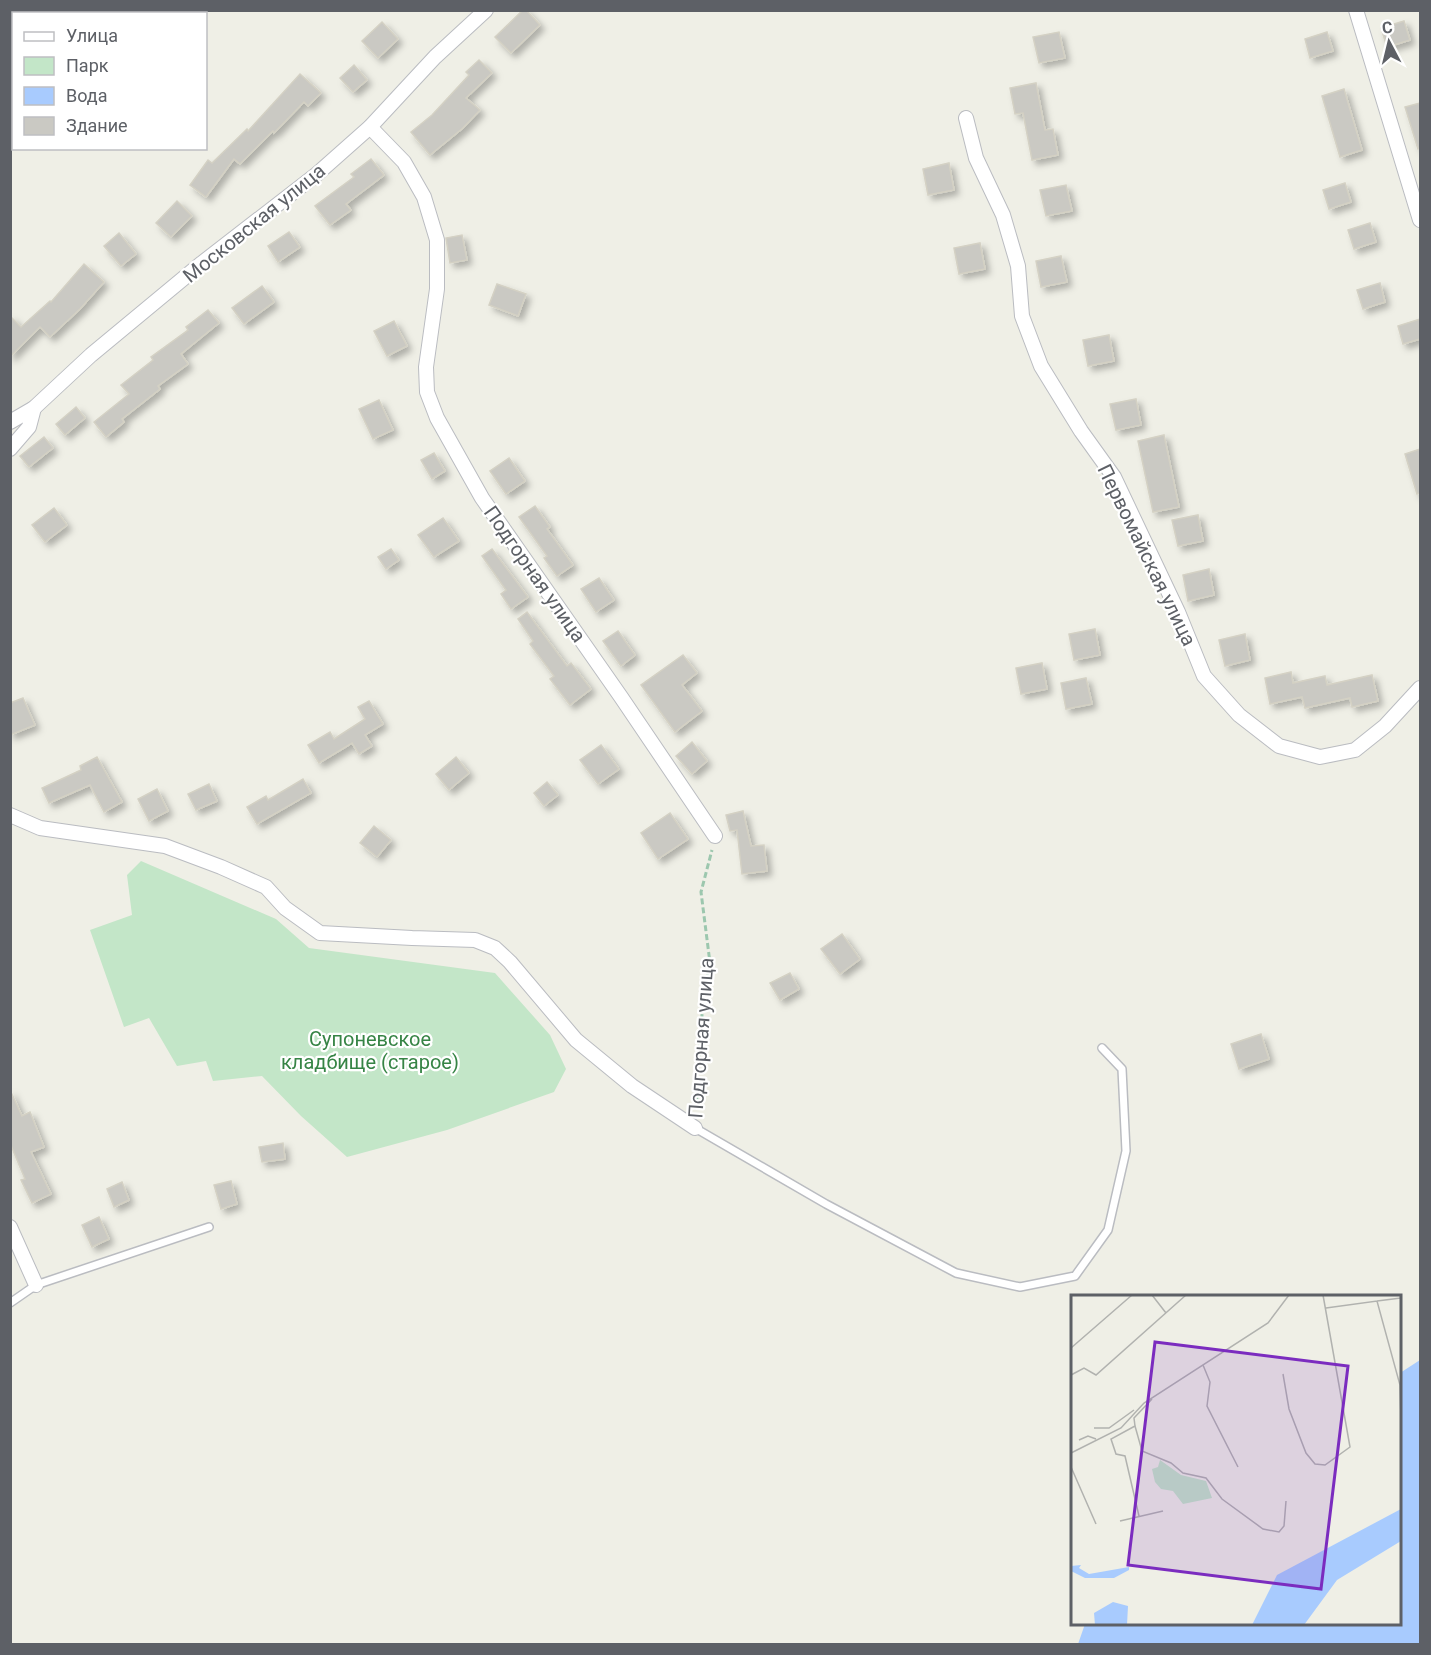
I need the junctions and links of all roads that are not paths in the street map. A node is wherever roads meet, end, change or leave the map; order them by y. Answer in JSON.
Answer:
{"nodes":[{"id":1,"x":486,"y":10,"type":"edge"},
{"id":2,"x":1356,"y":10,"type":"edge"},
{"id":3,"x":966,"y":118,"type":"dead end"},
{"id":4,"x":370,"y":127,"type":"junction"},
{"id":5,"x":1420,"y":220,"type":"edge"},
{"id":6,"x":34,"y":408,"type":"junction"},
{"id":7,"x":10,"y":422,"type":"edge"},
{"id":8,"x":10,"y":449,"type":"edge"},
{"id":9,"x":1420,"y":688,"type":"edge"},
{"id":10,"x":10,"y":815,"type":"edge"},
{"id":11,"x":715,"y":836,"type":"road end"},
{"id":12,"x":1102,"y":1048,"type":"dead end"},
{"id":13,"x":694,"y":1128,"type":"joint"},
{"id":14,"x":10,"y":1227,"type":"edge"},
{"id":15,"x":209,"y":1227,"type":"dead end"},
{"id":16,"x":36,"y":1285,"type":"junction"},
{"id":17,"x":10,"y":1303,"type":"edge"}],
"edges":[{"from":1,"to":4,"type":"street","name":"Московская улица"},
{"from":2,"to":5,"type":"street"},
{"from":3,"to":9,"type":"street","name":"Первомайская улица"},
{"from":4,"to":6,"type":"street","name":"Московская улица"},
{"from":4,"to":11,"type":"street","name":"Подгорная улица"},
{"from":6,"to":7,"type":"street","name":"Московская улица"},
{"from":6,"to":8,"type":"street"},
{"from":10,"to":13,"type":"street","name":"Подгорная улица"},
{"from":12,"to":13,"type":"lane"},
{"from":14,"to":16,"type":"street"},
{"from":15,"to":16,"type":"lane"},
{"from":16,"to":17,"type":"lane"}]}
